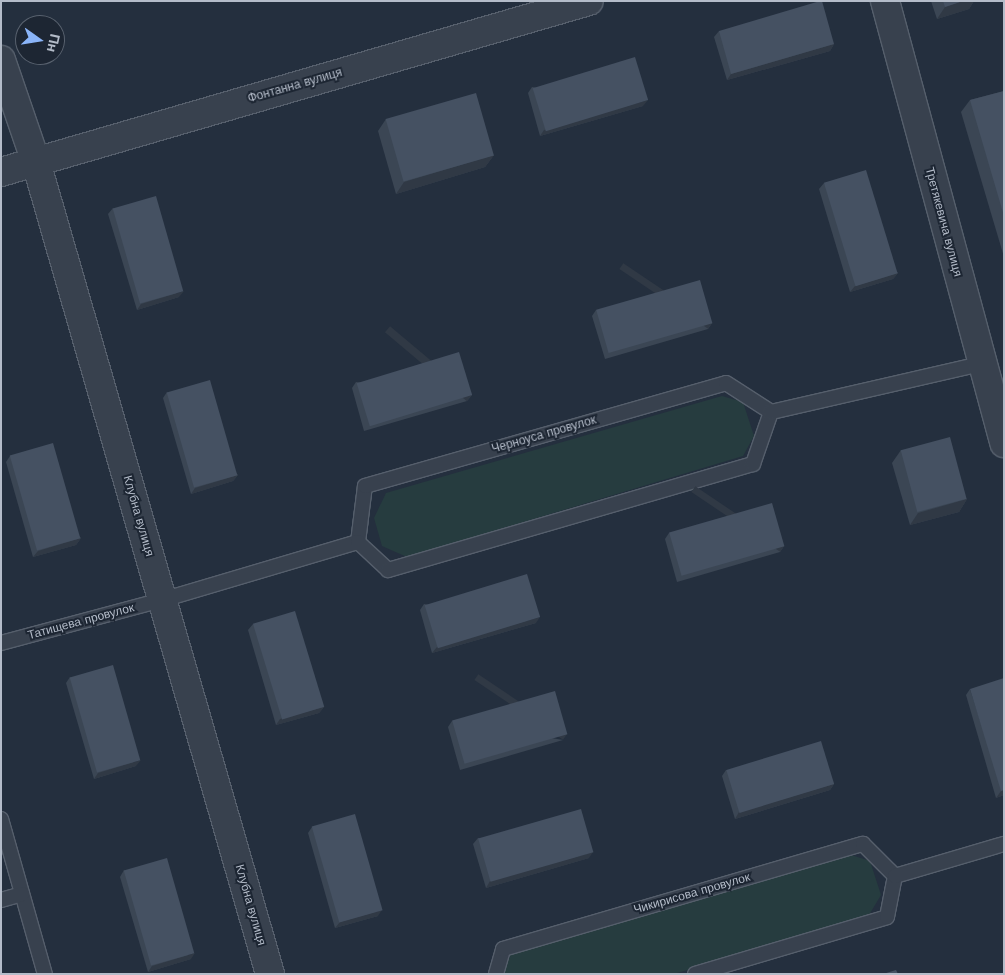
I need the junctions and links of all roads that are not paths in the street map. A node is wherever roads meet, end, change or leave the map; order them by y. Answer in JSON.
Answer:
{"nodes":[{"id":1,"x":589,"y":1,"type":"edge"},
{"id":2,"x":884,"y":1,"type":"edge"},
{"id":3,"x":548,"y":7,"type":"edge"},
{"id":4,"x":1,"y":60,"type":"edge"},
{"id":5,"x":36,"y":162,"type":"junction"},
{"id":6,"x":1,"y":172,"type":"edge"},
{"id":7,"x":980,"y":364,"type":"junction"},
{"id":8,"x":771,"y":412,"type":"junction"},
{"id":9,"x":1004,"y":443,"type":"edge"},
{"id":10,"x":358,"y":542,"type":"junction"},
{"id":11,"x":162,"y":600,"type":"junction"},
{"id":12,"x":1,"y":643,"type":"edge"},
{"id":13,"x":1,"y":819,"type":"edge"},
{"id":14,"x":1004,"y":844,"type":"edge"},
{"id":15,"x":895,"y":876,"type":"junction"},
{"id":16,"x":22,"y":894,"type":"junction"},
{"id":17,"x":1,"y":900,"type":"edge"},
{"id":18,"x":45,"y":974,"type":"edge"},
{"id":19,"x":270,"y":974,"type":"edge"},
{"id":20,"x":496,"y":974,"type":"edge"},
{"id":21,"x":695,"y":974,"type":"edge"}],
"edges":[{"from":1,"to":3,"type":"street","name":"Фонтанна вулиця"},
{"from":2,"to":7,"type":"street","name":"Третякевича вулиця"},
{"from":3,"to":5,"type":"street","name":"Фонтанна вулиця"},
{"from":4,"to":5,"type":"street","name":"Клубна вулиця"},
{"from":5,"to":6,"type":"street","name":"Фонтанна вулиця"},
{"from":5,"to":11,"type":"street","name":"Клубна вулиця"},
{"from":7,"to":8,"type":"lane"},
{"from":7,"to":9,"type":"street","name":"Третякевича вулиця"},
{"from":8,"to":10,"type":"lane"},
{"from":8,"to":10,"type":"lane","name":"Черноуса провулок"},
{"from":10,"to":11,"type":"lane"},
{"from":11,"to":12,"type":"lane","name":"Татищева провулок"},
{"from":11,"to":19,"type":"street","name":"Клубна вулиця"},
{"from":13,"to":16,"type":"lane"},
{"from":14,"to":15,"type":"lane"},
{"from":15,"to":20,"type":"lane","name":"Чикирисова провулок"},
{"from":15,"to":21,"type":"lane"},
{"from":16,"to":17,"type":"lane"},
{"from":16,"to":18,"type":"lane"}]}
